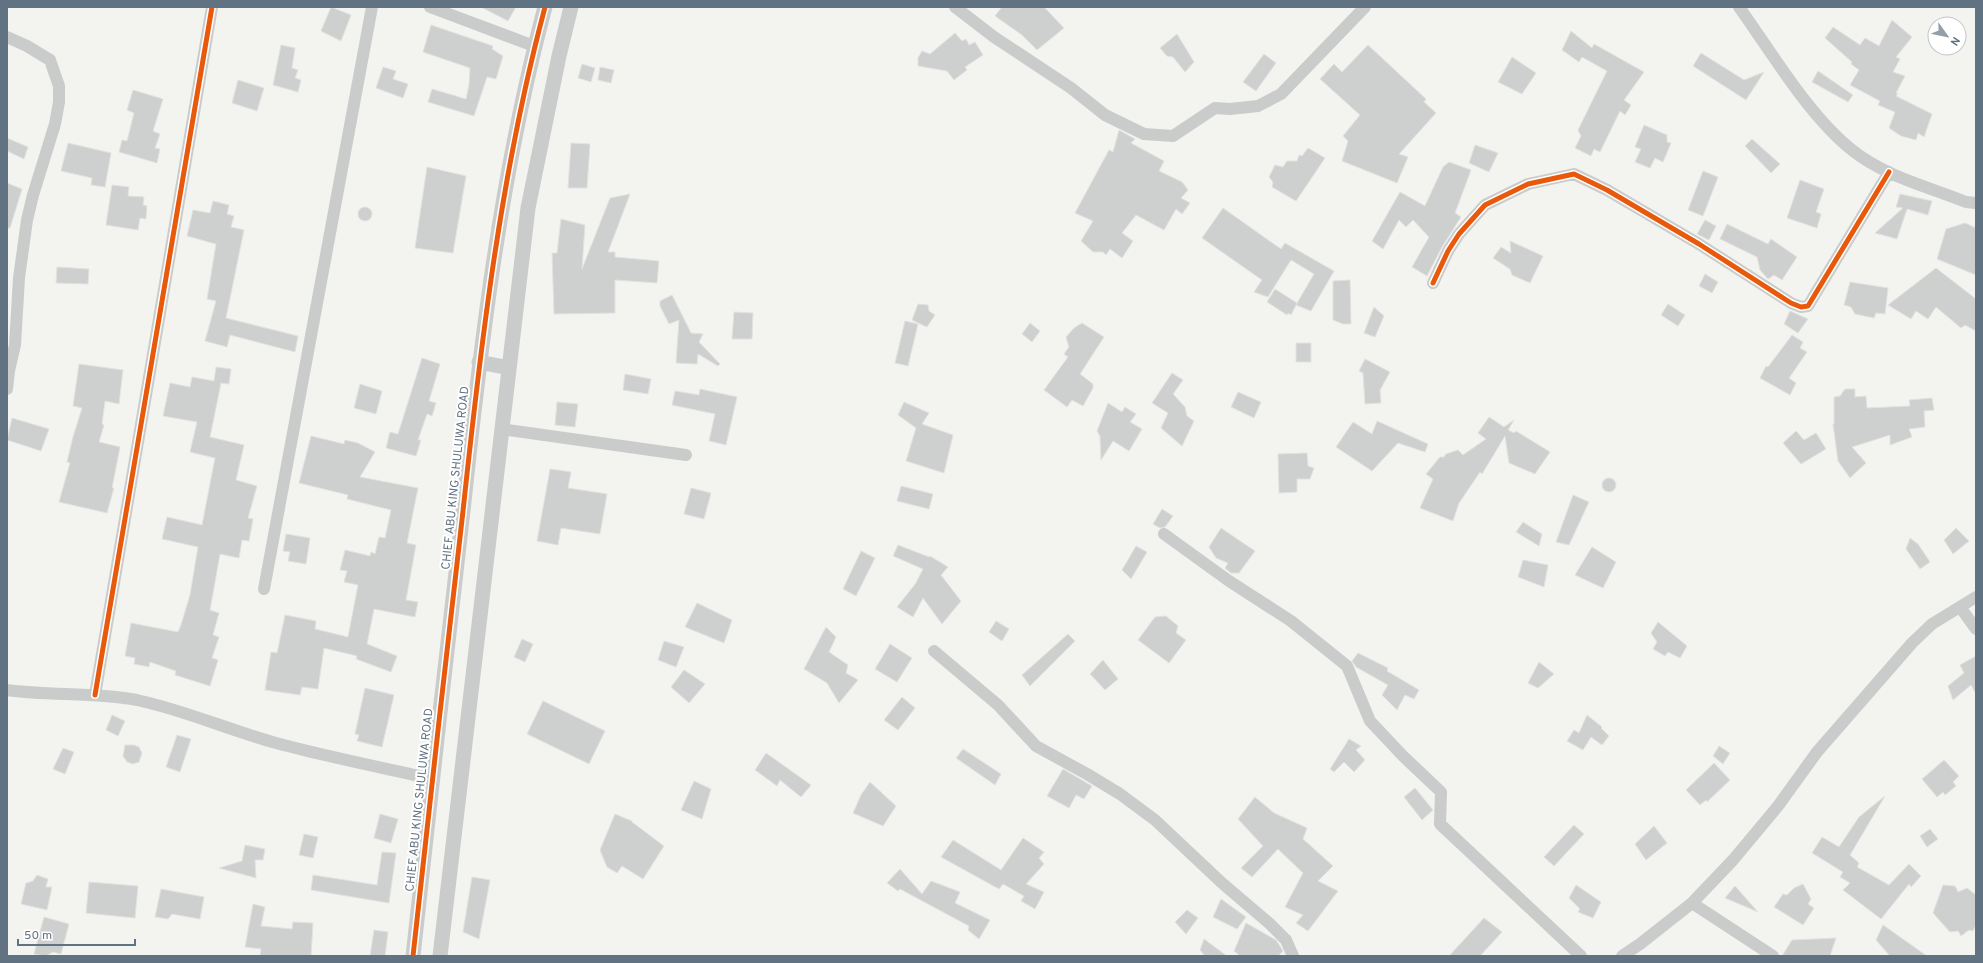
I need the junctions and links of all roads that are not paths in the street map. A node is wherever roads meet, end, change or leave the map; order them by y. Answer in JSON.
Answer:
{"nodes":[{"id":1,"x":212,"y":7,"type":"edge"},
{"id":2,"x":372,"y":7,"type":"edge"},
{"id":3,"x":430,"y":7,"type":"edge"},
{"id":4,"x":545,"y":7,"type":"edge"},
{"id":5,"x":571,"y":7,"type":"edge"},
{"id":6,"x":955,"y":7,"type":"edge"},
{"id":7,"x":1365,"y":7,"type":"edge"},
{"id":8,"x":1739,"y":7,"type":"edge"},
{"id":9,"x":7,"y":37,"type":"edge"},
{"id":10,"x":534,"y":46,"type":"junction"},
{"id":11,"x":1890,"y":172,"type":"junction"},
{"id":12,"x":1976,"y":203,"type":"edge"},
{"id":13,"x":1433,"y":283,"type":"dead end"},
{"id":14,"x":479,"y":362,"type":"junction"},
{"id":15,"x":509,"y":368,"type":"junction"},
{"id":16,"x":7,"y":389,"type":"edge"},
{"id":17,"x":502,"y":429,"type":"junction"},
{"id":18,"x":686,"y":455,"type":"dead end"},
{"id":19,"x":1164,"y":534,"type":"dead end"},
{"id":20,"x":264,"y":590,"type":"dead end"},
{"id":21,"x":1976,"y":597,"type":"edge"},
{"id":22,"x":1960,"y":607,"type":"junction"},
{"id":23,"x":1976,"y":629,"type":"edge"},
{"id":24,"x":934,"y":651,"type":"dead end"},
{"id":25,"x":7,"y":690,"type":"edge"},
{"id":26,"x":95,"y":695,"type":"junction"},
{"id":27,"x":433,"y":779,"type":"junction"},
{"id":28,"x":1692,"y":903,"type":"junction"},
{"id":29,"x":413,"y":956,"type":"edge"},
{"id":30,"x":440,"y":956,"type":"edge"},
{"id":31,"x":1293,"y":956,"type":"edge"},
{"id":32,"x":1581,"y":956,"type":"edge"},
{"id":33,"x":1622,"y":956,"type":"edge"},
{"id":34,"x":1773,"y":956,"type":"edge"}],
"edges":[{"from":1,"to":26,"type":"street"},
{"from":2,"to":20,"type":"street"},
{"from":3,"to":10,"type":"street"},
{"from":4,"to":10,"type":"street","name":"CHIEF ABU KING SHULUWA ROAD"},
{"from":5,"to":15,"type":"street"},
{"from":6,"to":7,"type":"street"},
{"from":8,"to":11,"type":"street"},
{"from":9,"to":16,"type":"street"},
{"from":10,"to":14,"type":"street","name":"CHIEF ABU KING SHULUWA ROAD"},
{"from":11,"to":12,"type":"street"},
{"from":11,"to":13,"type":"street"},
{"from":14,"to":15,"type":"street"},
{"from":14,"to":27,"type":"street","name":"CHIEF ABU KING SHULUWA ROAD"},
{"from":15,"to":17,"type":"street"},
{"from":17,"to":18,"type":"street"},
{"from":17,"to":30,"type":"street"},
{"from":19,"to":32,"type":"street"},
{"from":21,"to":22,"type":"street"},
{"from":22,"to":23,"type":"street"},
{"from":22,"to":28,"type":"street"},
{"from":24,"to":31,"type":"street"},
{"from":25,"to":26,"type":"street"},
{"from":26,"to":27,"type":"street"},
{"from":27,"to":29,"type":"street","name":"CHIEF ABU KING SHULUWA ROAD"},
{"from":28,"to":33,"type":"street"},
{"from":28,"to":34,"type":"street"}]}
